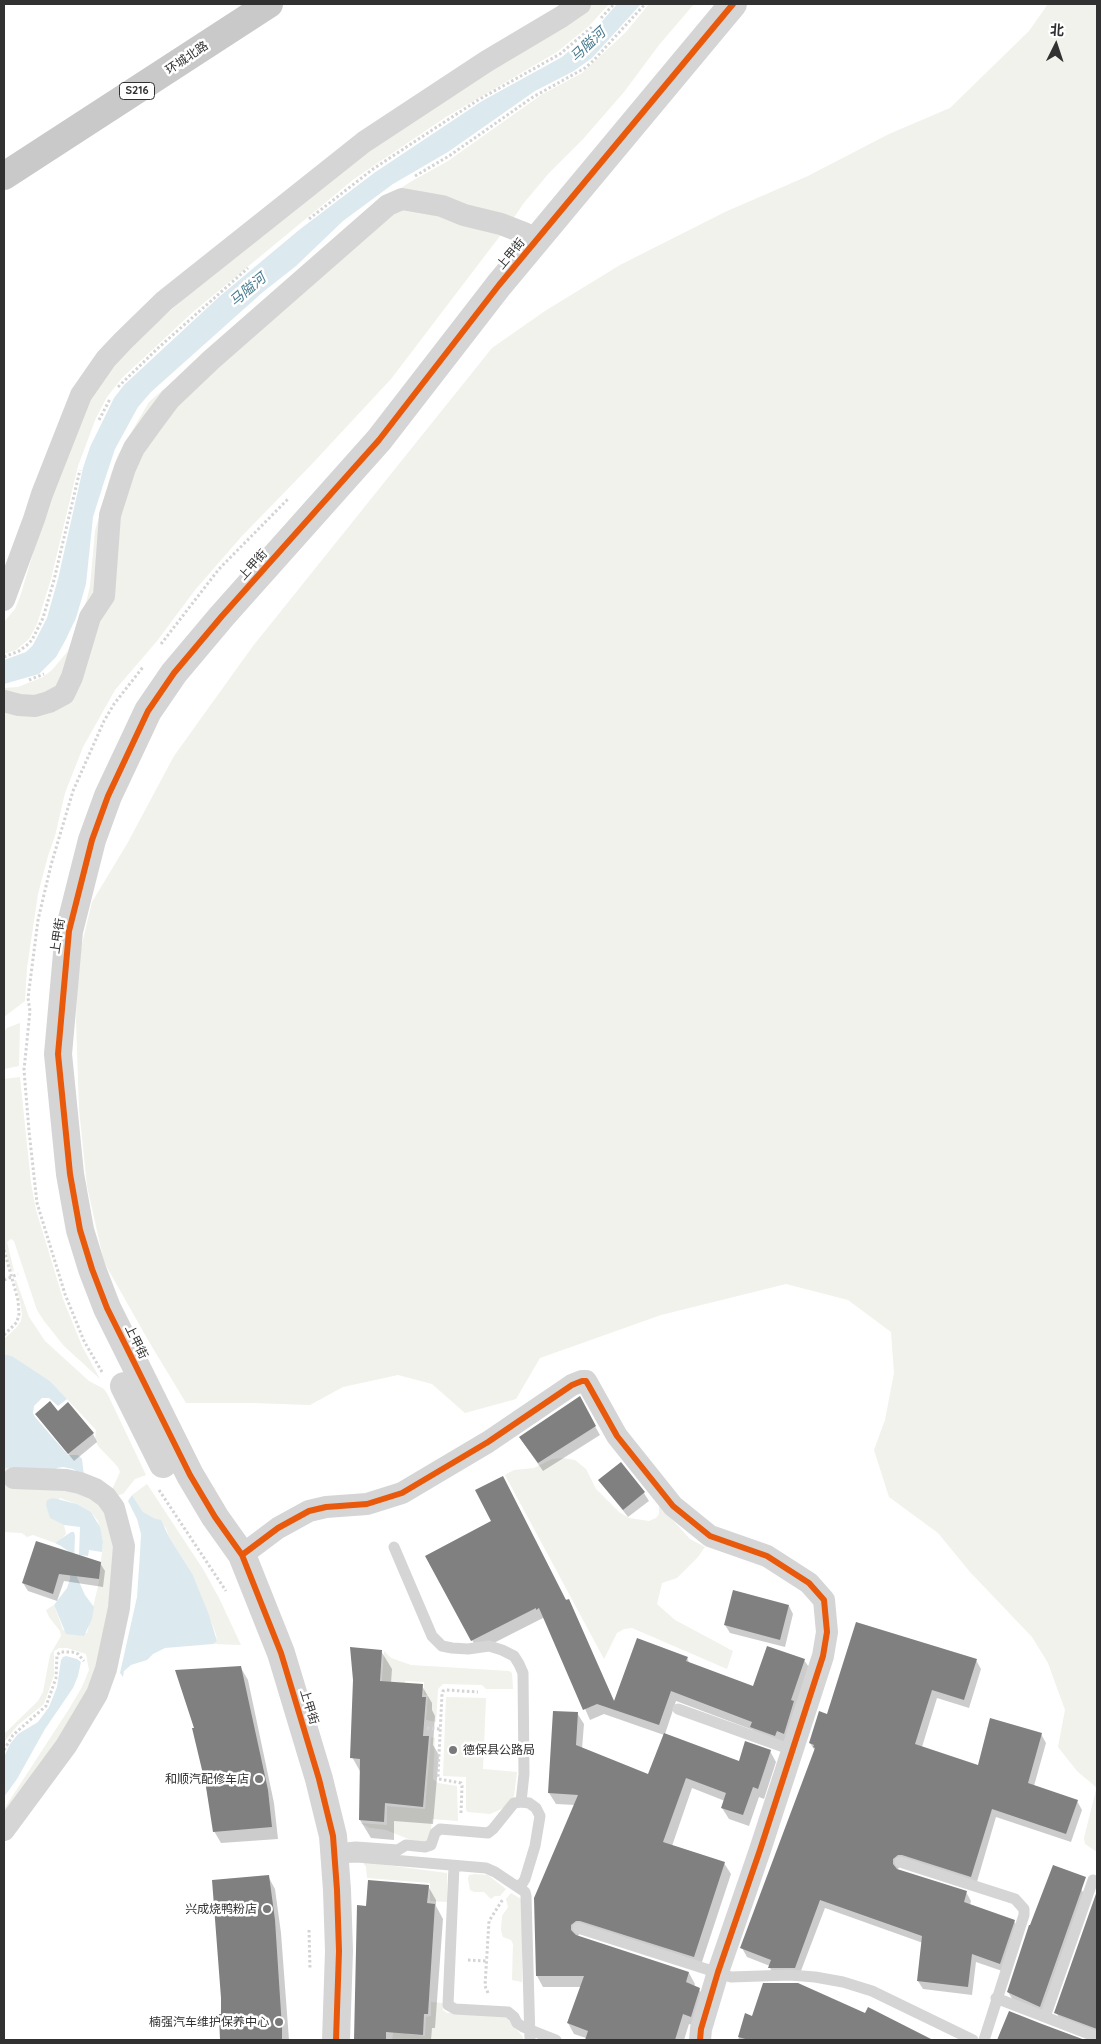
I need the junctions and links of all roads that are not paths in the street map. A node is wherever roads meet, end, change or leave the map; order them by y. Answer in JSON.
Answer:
{"nodes":[{"id":1,"x":243,"y":4,"type":"edge"},
{"id":2,"x":269,"y":4,"type":"edge"},
{"id":3,"x":580,"y":4,"type":"edge"},
{"id":4,"x":714,"y":4,"type":"edge"},
{"id":5,"x":733,"y":4,"type":"edge"},
{"id":6,"x":4,"y":159,"type":"edge"},
{"id":7,"x":4,"y":176,"type":"edge"},
{"id":8,"x":531,"y":236,"type":"junction"},
{"id":9,"x":4,"y":600,"type":"edge"},
{"id":10,"x":4,"y":701,"type":"edge"},
{"id":11,"x":14,"y":1478,"type":"dead end"},
{"id":12,"x":394,"y":1547,"type":"dead end"},
{"id":13,"x":242,"y":1555,"type":"junction"},
{"id":14,"x":678,"y":1710,"type":"dead end"},
{"id":15,"x":792,"y":1750,"type":"junction"},
{"id":16,"x":521,"y":1802,"type":"junction"},
{"id":17,"x":4,"y":1830,"type":"edge"},
{"id":18,"x":334,"y":1854,"type":"junction"},
{"id":19,"x":900,"y":1862,"type":"dead end"},
{"id":20,"x":454,"y":1866,"type":"junction"},
{"id":21,"x":1093,"y":1880,"type":"dead end"},
{"id":22,"x":514,"y":1885,"type":"junction"},
{"id":23,"x":578,"y":1928,"type":"dead end"},
{"id":24,"x":718,"y":1972,"type":"junction"},
{"id":25,"x":996,"y":1998,"type":"junction"},
{"id":26,"x":1045,"y":2017,"type":"junction"},
{"id":27,"x":530,"y":2035,"type":"edge"},
{"id":28,"x":1097,"y":2037,"type":"edge"},
{"id":29,"x":318,"y":2040,"type":"edge"},
{"id":30,"x":336,"y":2040,"type":"edge"},
{"id":31,"x":556,"y":2040,"type":"edge"},
{"id":32,"x":700,"y":2040,"type":"edge"},
{"id":33,"x":973,"y":2040,"type":"edge"},
{"id":34,"x":984,"y":2040,"type":"edge"}],
"edges":[{"from":1,"to":6,"type":"main road","name":"环城北路","number":"S216"},
{"from":2,"to":7,"type":"main road","name":"环城北路","number":"S216"},
{"from":3,"to":9,"type":"street"},
{"from":4,"to":8,"type":"street","name":"上甲街"},
{"from":5,"to":8,"type":"street","name":"上甲街"},
{"from":8,"to":10,"type":"street"},
{"from":8,"to":13,"type":"street","name":"上甲街"},
{"from":8,"to":29,"type":"street","name":"上甲街"},
{"from":11,"to":17,"type":"street"},
{"from":12,"to":16,"type":"lane"},
{"from":13,"to":15,"type":"street"},
{"from":13,"to":18,"type":"street","name":"上甲街"},
{"from":14,"to":15,"type":"lane"},
{"from":15,"to":24,"type":"street"},
{"from":16,"to":18,"type":"lane"},
{"from":16,"to":22,"type":"lane"},
{"from":18,"to":20,"type":"lane"},
{"from":18,"to":30,"type":"street","name":"上甲街"},
{"from":19,"to":25,"type":"lane"},
{"from":20,"to":22,"type":"lane"},
{"from":20,"to":27,"type":"lane"},
{"from":21,"to":26,"type":"lane"},
{"from":22,"to":27,"type":"lane"},
{"from":23,"to":24,"type":"lane"},
{"from":24,"to":32,"type":"street"},
{"from":24,"to":33,"type":"lane"},
{"from":25,"to":26,"type":"lane"},
{"from":25,"to":34,"type":"lane"},
{"from":26,"to":28,"type":"lane"},
{"from":27,"to":31,"type":"lane"}]}
